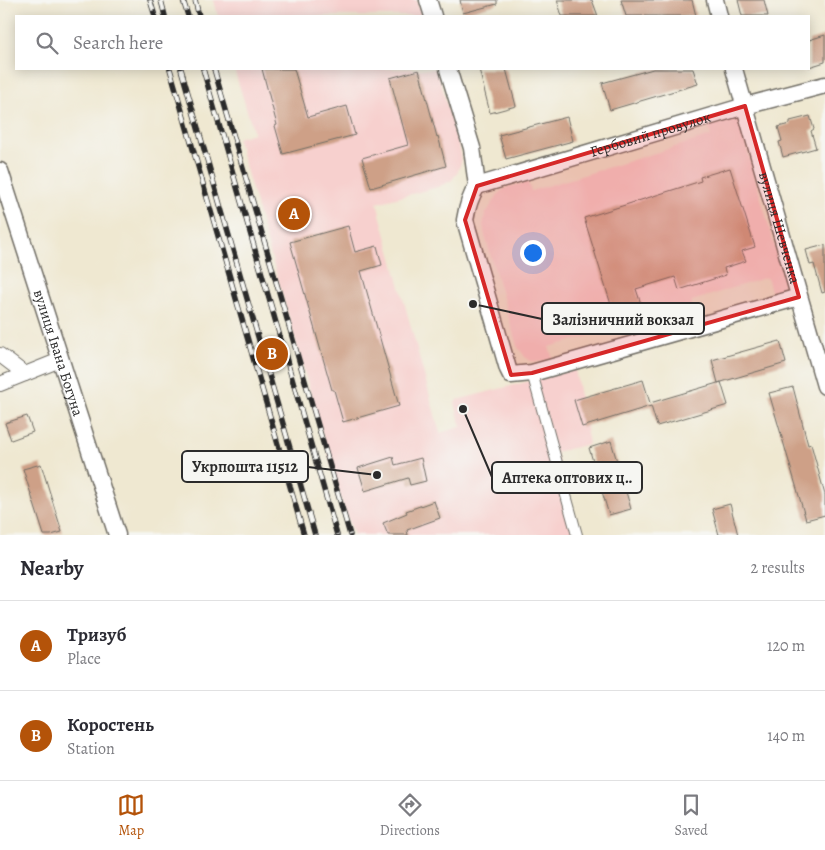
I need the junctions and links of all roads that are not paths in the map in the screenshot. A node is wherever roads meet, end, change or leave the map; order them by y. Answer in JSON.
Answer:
{"nodes":[{"id":1,"x":428,"y":0,"type":"edge"},
{"id":2,"x":715,"y":0,"type":"edge"},
{"id":3,"x":433,"y":15,"type":"edge"},
{"id":4,"x":720,"y":15,"type":"edge"},
{"id":5,"x":448,"y":70,"type":"edge"},
{"id":6,"x":734,"y":70,"type":"edge"},
{"id":7,"x":825,"y":85,"type":"edge"},
{"id":8,"x":745,"y":106,"type":"junction"},
{"id":9,"x":0,"y":171,"type":"edge"},
{"id":10,"x":477,"y":186,"type":"junction"},
{"id":11,"x":799,"y":297,"type":"junction"},
{"id":12,"x":0,"y":355,"type":"edge"},
{"id":13,"x":60,"y":360,"type":"junction"},
{"id":14,"x":527,"y":373,"type":"junction"},
{"id":15,"x":25,"y":374,"type":"junction"},
{"id":16,"x":0,"y":384,"type":"edge"},
{"id":17,"x":825,"y":386,"type":"edge"},
{"id":18,"x":117,"y":535,"type":"edge"},
{"id":19,"x":577,"y":535,"type":"edge"}],
"edges":[{"from":1,"to":3,"type":"street"},
{"from":2,"to":4,"type":"street"},
{"from":5,"to":10,"type":"street"},
{"from":6,"to":8,"type":"street","name":"вулиця Шевченка"},
{"from":7,"to":8,"type":"street","name":"Гербовий провулок"},
{"from":8,"to":10,"type":"street","name":"Гербовий провулок"},
{"from":8,"to":11,"type":"street","name":"вулиця Шевченка"},
{"from":9,"to":13,"type":"street","name":"вулиця Івана Богуна"},
{"from":10,"to":14,"type":"street"},
{"from":11,"to":14,"type":"street"},
{"from":11,"to":17,"type":"street","name":"вулиця Шевченка"},
{"from":12,"to":15,"type":"street"},
{"from":13,"to":15,"type":"street"},
{"from":13,"to":18,"type":"street","name":"вулиця Івана Богуна"},
{"from":14,"to":19,"type":"street"},
{"from":15,"to":16,"type":"street"}]}
